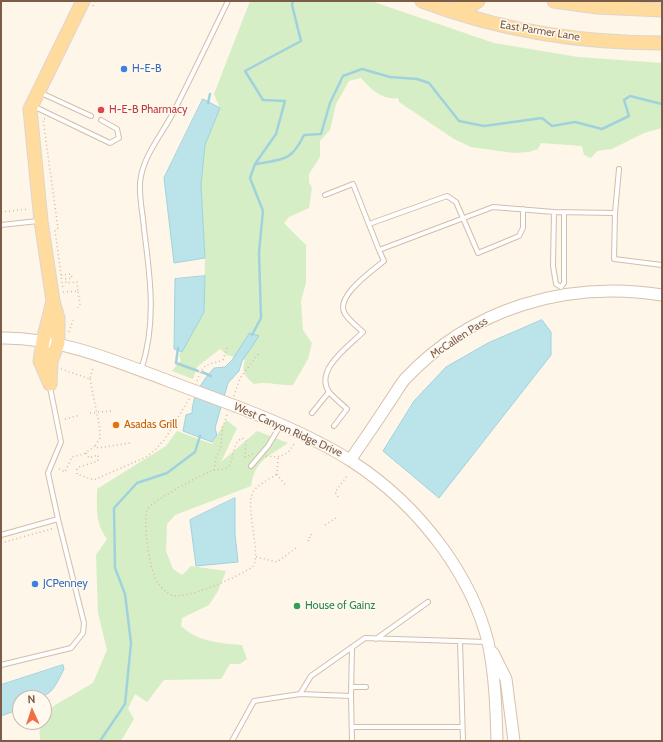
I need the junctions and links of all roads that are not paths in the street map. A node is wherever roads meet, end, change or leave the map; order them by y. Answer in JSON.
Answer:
{"nodes":[{"id":1,"x":83,"y":1,"type":"edge"},
{"id":2,"x":228,"y":1,"type":"edge"},
{"id":3,"x":422,"y":1,"type":"edge"},
{"id":4,"x":478,"y":1,"type":"edge"},
{"id":5,"x":554,"y":1,"type":"edge"},
{"id":6,"x":442,"y":9,"type":"junction"},
{"id":7,"x":662,"y":10,"type":"edge"},
{"id":8,"x":662,"y":43,"type":"edge"},
{"id":9,"x":39,"y":92,"type":"junction"},
{"id":10,"x":32,"y":106,"type":"junction"},
{"id":11,"x":91,"y":116,"type":"dead end"},
{"id":12,"x":101,"y":120,"type":"dead end"},
{"id":13,"x":619,"y":169,"type":"dead end"},
{"id":14,"x":325,"y":195,"type":"dead end"},
{"id":15,"x":523,"y":209,"type":"junction"},
{"id":16,"x":554,"y":212,"type":"junction"},
{"id":17,"x":564,"y":212,"type":"junction"},
{"id":18,"x":616,"y":214,"type":"junction"},
{"id":19,"x":463,"y":217,"type":"junction"},
{"id":20,"x":41,"y":221,"type":"junction"},
{"id":21,"x":369,"y":224,"type":"junction"},
{"id":22,"x":1,"y":225,"type":"edge"},
{"id":23,"x":379,"y":250,"type":"junction"},
{"id":24,"x":662,"y":265,"type":"edge"},
{"id":25,"x":662,"y":295,"type":"edge"},
{"id":26,"x":53,"y":301,"type":"junction"},
{"id":27,"x":1,"y":338,"type":"edge"},
{"id":28,"x":43,"y":341,"type":"junction"},
{"id":29,"x":58,"y":343,"type":"junction"},
{"id":30,"x":141,"y":370,"type":"junction"},
{"id":31,"x":50,"y":384,"type":"junction"},
{"id":32,"x":329,"y":392,"type":"junction"},
{"id":33,"x":312,"y":413,"type":"dead end"},
{"id":34,"x":280,"y":425,"type":"junction"},
{"id":35,"x":334,"y":426,"type":"dead end"},
{"id":36,"x":351,"y":459,"type":"junction"},
{"id":37,"x":252,"y":466,"type":"dead end"},
{"id":38,"x":58,"y":519,"type":"junction"},
{"id":39,"x":1,"y":535,"type":"edge"},
{"id":40,"x":428,"y":602,"type":"dead end"},
{"id":41,"x":376,"y":639,"type":"junction"},
{"id":42,"x":460,"y":641,"type":"junction"},
{"id":43,"x":488,"y":642,"type":"junction"},
{"id":44,"x":352,"y":647,"type":"junction"},
{"id":45,"x":1,"y":665,"type":"edge"},
{"id":46,"x":351,"y":687,"type":"junction"},
{"id":47,"x":366,"y":687,"type":"dead end"},
{"id":48,"x":300,"y":694,"type":"junction"},
{"id":49,"x":351,"y":696,"type":"junction"},
{"id":50,"x":352,"y":727,"type":"junction"},
{"id":51,"x":462,"y":727,"type":"junction"},
{"id":52,"x":232,"y":741,"type":"edge"},
{"id":53,"x":352,"y":741,"type":"edge"},
{"id":54,"x":462,"y":741,"type":"edge"},
{"id":55,"x":497,"y":741,"type":"edge"},
{"id":56,"x":514,"y":741,"type":"edge"}],
"edges":[{"from":1,"to":9,"type":"main road"},
{"from":2,"to":30,"type":"lane"},
{"from":3,"to":6,"type":"main road","name":"East Parmer Lane"},
{"from":4,"to":6,"type":"main road"},
{"from":5,"to":7,"type":"main road"},
{"from":6,"to":8,"type":"main road","name":"East Parmer Lane"},
{"from":9,"to":10,"type":"main road"},
{"from":9,"to":11,"type":"lane"},
{"from":10,"to":12,"type":"lane"},
{"from":10,"to":20,"type":"main road"},
{"from":13,"to":18,"type":"lane"},
{"from":14,"to":21,"type":"lane"},
{"from":15,"to":16,"type":"lane"},
{"from":15,"to":19,"type":"lane"},
{"from":15,"to":19,"type":"lane"},
{"from":16,"to":17,"type":"lane"},
{"from":16,"to":17,"type":"lane"},
{"from":17,"to":18,"type":"lane"},
{"from":18,"to":24,"type":"lane"},
{"from":19,"to":21,"type":"lane"},
{"from":19,"to":23,"type":"lane"},
{"from":20,"to":22,"type":"lane"},
{"from":20,"to":26,"type":"main road"},
{"from":21,"to":23,"type":"lane"},
{"from":23,"to":32,"type":"lane"},
{"from":25,"to":36,"type":"street","name":"McCallen Pass"},
{"from":26,"to":28,"type":"main road"},
{"from":26,"to":29,"type":"main road"},
{"from":27,"to":28,"type":"street","name":"West Canyon Ridge Drive"},
{"from":28,"to":29,"type":"street","name":"West Canyon Ridge Drive"},
{"from":28,"to":31,"type":"main road"},
{"from":29,"to":30,"type":"street","name":"West Canyon Ridge Drive"},
{"from":29,"to":31,"type":"main road"},
{"from":30,"to":34,"type":"street","name":"West Canyon Ridge Drive","bridge":true},
{"from":31,"to":38,"type":"lane"},
{"from":32,"to":33,"type":"lane"},
{"from":32,"to":35,"type":"lane"},
{"from":34,"to":36,"type":"street","name":"West Canyon Ridge Drive"},
{"from":34,"to":37,"type":"lane"},
{"from":36,"to":43,"type":"street","name":"West Canyon Ridge Drive"},
{"from":38,"to":39,"type":"lane"},
{"from":38,"to":45,"type":"lane"},
{"from":40,"to":41,"type":"lane"},
{"from":41,"to":42,"type":"lane"},
{"from":41,"to":44,"type":"lane"},
{"from":42,"to":43,"type":"lane"},
{"from":42,"to":51,"type":"lane"},
{"from":43,"to":55,"type":"street","name":"West Canyon Ridge Drive"},
{"from":43,"to":56,"type":"street","name":"West Canyon Ridge Drive"},
{"from":44,"to":46,"type":"lane"},
{"from":44,"to":48,"type":"lane"},
{"from":46,"to":47,"type":"lane"},
{"from":46,"to":49,"type":"lane"},
{"from":48,"to":49,"type":"lane"},
{"from":48,"to":52,"type":"lane"},
{"from":49,"to":50,"type":"lane"},
{"from":50,"to":51,"type":"lane"},
{"from":50,"to":53,"type":"lane"},
{"from":51,"to":54,"type":"lane"}]}
